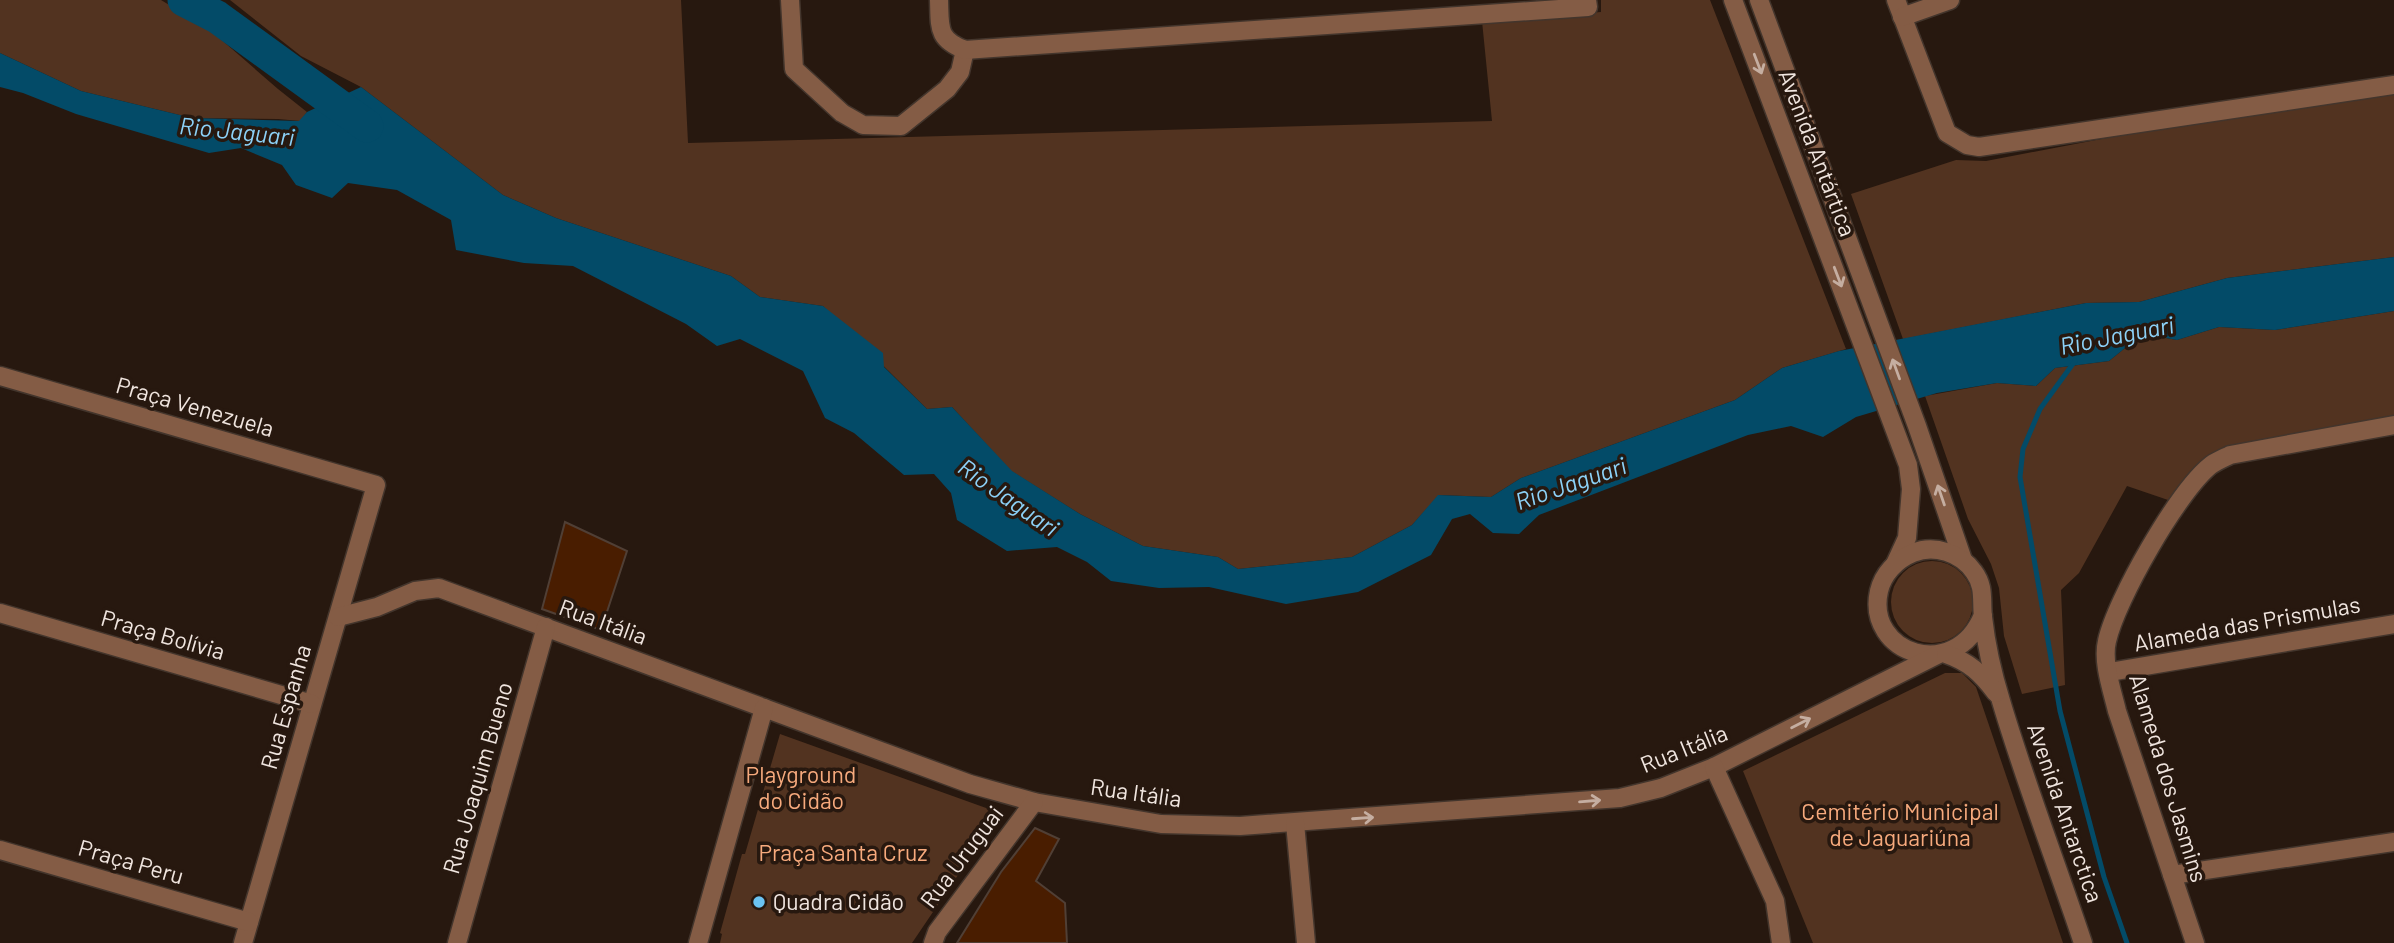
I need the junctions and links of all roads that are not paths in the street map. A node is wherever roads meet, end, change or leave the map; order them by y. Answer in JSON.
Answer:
{"nodes":[{"id":1,"x":790,"y":0,"type":"edge"},
{"id":2,"x":939,"y":0,"type":"edge"},
{"id":3,"x":1587,"y":0,"type":"edge"},
{"id":4,"x":1733,"y":0,"type":"edge"},
{"id":5,"x":1759,"y":0,"type":"edge"},
{"id":6,"x":1950,"y":0,"type":"edge"},
{"id":7,"x":1899,"y":9,"type":"edge"},
{"id":8,"x":965,"y":50,"type":"junction"},
{"id":9,"x":2394,"y":85,"type":"edge"},
{"id":10,"x":0,"y":376,"type":"edge"},
{"id":11,"x":2394,"y":425,"type":"edge"},
{"id":12,"x":376,"y":485,"type":"joint"},
{"id":13,"x":1963,"y":560,"type":"junction"},
{"id":14,"x":1894,"y":564,"type":"junction"},
{"id":15,"x":0,"y":613,"type":"edge"},
{"id":16,"x":1983,"y":615,"type":"junction"},
{"id":17,"x":338,"y":617,"type":"junction"},
{"id":18,"x":2394,"y":624,"type":"edge"},
{"id":19,"x":546,"y":627,"type":"junction"},
{"id":20,"x":1941,"y":654,"type":"junction"},
{"id":21,"x":2109,"y":672,"type":"junction"},
{"id":22,"x":2000,"y":699,"type":"junction"},
{"id":23,"x":312,"y":704,"type":"junction"},
{"id":24,"x":764,"y":708,"type":"junction"},
{"id":25,"x":1714,"y":767,"type":"junction"},
{"id":26,"x":1034,"y":802,"type":"junction"},
{"id":27,"x":1295,"y":823,"type":"junction"},
{"id":28,"x":2394,"y":842,"type":"edge"},
{"id":29,"x":0,"y":850,"type":"edge"},
{"id":30,"x":2172,"y":875,"type":"junction"},
{"id":31,"x":249,"y":922,"type":"junction"},
{"id":32,"x":243,"y":943,"type":"edge"},
{"id":33,"x":457,"y":943,"type":"edge"},
{"id":34,"x":698,"y":943,"type":"edge"},
{"id":35,"x":933,"y":943,"type":"edge"},
{"id":36,"x":1306,"y":943,"type":"edge"},
{"id":37,"x":1781,"y":943,"type":"edge"},
{"id":38,"x":2083,"y":943,"type":"edge"},
{"id":39,"x":2195,"y":943,"type":"edge"}],
"edges":[{"from":1,"to":8,"type":"street"},
{"from":2,"to":8,"type":"street"},
{"from":3,"to":8,"type":"street"},
{"from":4,"to":14,"type":"street","name":"Avenida Antártica","one_way":true},
{"from":13,"to":5,"type":"street","name":"Avenida Antártica","one_way":true},
{"from":6,"to":7,"type":"street"},
{"from":7,"to":9,"type":"street"},
{"from":10,"to":12,"type":"street","name":"Praça Venezuela"},
{"from":11,"to":21,"type":"street","name":"Alameda dos Jasmins"},
{"from":12,"to":17,"type":"street","name":"Rua Espanha"},
{"from":13,"to":14,"type":"street"},
{"from":13,"to":16,"type":"street"},
{"from":14,"to":20,"type":"street"},
{"from":15,"to":23,"type":"street","name":"Praça Bolívia"},
{"from":16,"to":20,"type":"street"},
{"from":16,"to":22,"type":"street","name":"Avenida Antarctica"},
{"from":17,"to":19,"type":"street","name":"Rua Itália"},
{"from":17,"to":23,"type":"street","name":"Rua Espanha"},
{"from":18,"to":21,"type":"street","name":"Alameda das Prismulas"},
{"from":19,"to":24,"type":"street","name":"Rua Itália"},
{"from":19,"to":33,"type":"street","name":"Rua Joaquim Bueno"},
{"from":20,"to":22,"type":"street","name":"Avenida Antarctica"},
{"from":25,"to":20,"type":"street","name":"Rua Itália","one_way":true},
{"from":21,"to":30,"type":"street","name":"Alameda dos Jasmins"},
{"from":22,"to":38,"type":"street","name":"Avenida Antarctica"},
{"from":23,"to":31,"type":"street","name":"Rua Espanha"},
{"from":24,"to":26,"type":"street","name":"Rua Itália"},
{"from":24,"to":34,"type":"street"},
{"from":27,"to":25,"type":"street","name":"Rua Itália","one_way":true},
{"from":25,"to":37,"type":"street"},
{"from":26,"to":27,"type":"street","name":"Rua Itália"},
{"from":26,"to":35,"type":"street","name":"Rua Uruguai"},
{"from":27,"to":36,"type":"street"},
{"from":28,"to":30,"type":"street"},
{"from":29,"to":31,"type":"street","name":"Praça Peru"},
{"from":30,"to":39,"type":"street","name":"Alameda dos Jasmins"},
{"from":31,"to":32,"type":"street","name":"Rua Espanha"}]}
